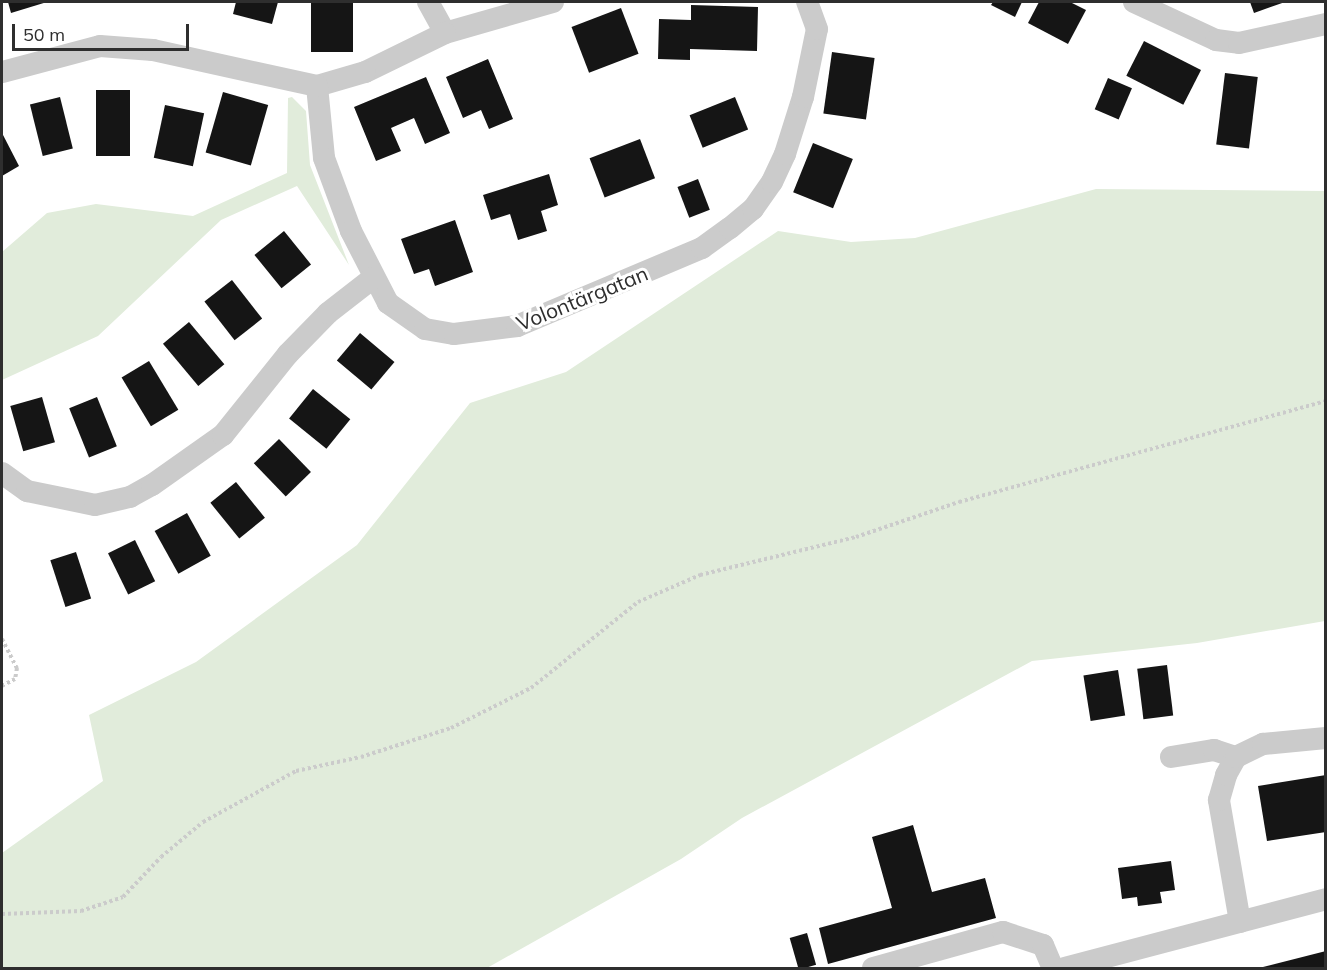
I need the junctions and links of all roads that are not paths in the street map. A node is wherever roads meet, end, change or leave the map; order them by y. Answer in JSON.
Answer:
{"nodes":[{"id":1,"x":428,"y":2,"type":"edge"},
{"id":2,"x":553,"y":2,"type":"edge"},
{"id":3,"x":807,"y":2,"type":"edge"},
{"id":4,"x":1134,"y":2,"type":"edge"},
{"id":5,"x":1326,"y":24,"type":"edge"},
{"id":6,"x":446,"y":33,"type":"junction"},
{"id":7,"x":2,"y":72,"type":"edge"},
{"id":8,"x":317,"y":86,"type":"junction"},
{"id":9,"x":373,"y":278,"type":"junction"},
{"id":10,"x":2,"y":473,"type":"edge"},
{"id":11,"x":1326,"y":738,"type":"edge"},
{"id":12,"x":1171,"y":757,"type":"dead end"},
{"id":13,"x":1236,"y":757,"type":"junction"},
{"id":14,"x":1326,"y":899,"type":"edge"},
{"id":15,"x":1240,"y":922,"type":"junction"},
{"id":16,"x":873,"y":969,"type":"edge"},
{"id":17,"x":1053,"y":969,"type":"edge"},
{"id":18,"x":1065,"y":969,"type":"edge"}],
"edges":[{"from":1,"to":6,"type":"street"},
{"from":2,"to":6,"type":"street"},
{"from":3,"to":9,"type":"street","name":"Volontärgatan"},
{"from":4,"to":5,"type":"street"},
{"from":6,"to":8,"type":"street"},
{"from":7,"to":8,"type":"street"},
{"from":8,"to":9,"type":"street","name":"Volontärgatan"},
{"from":9,"to":10,"type":"street"},
{"from":11,"to":13,"type":"street"},
{"from":12,"to":13,"type":"street"},
{"from":13,"to":15,"type":"street"},
{"from":14,"to":15,"type":"street"},
{"from":15,"to":18,"type":"street"},
{"from":16,"to":17,"type":"street"}]}
